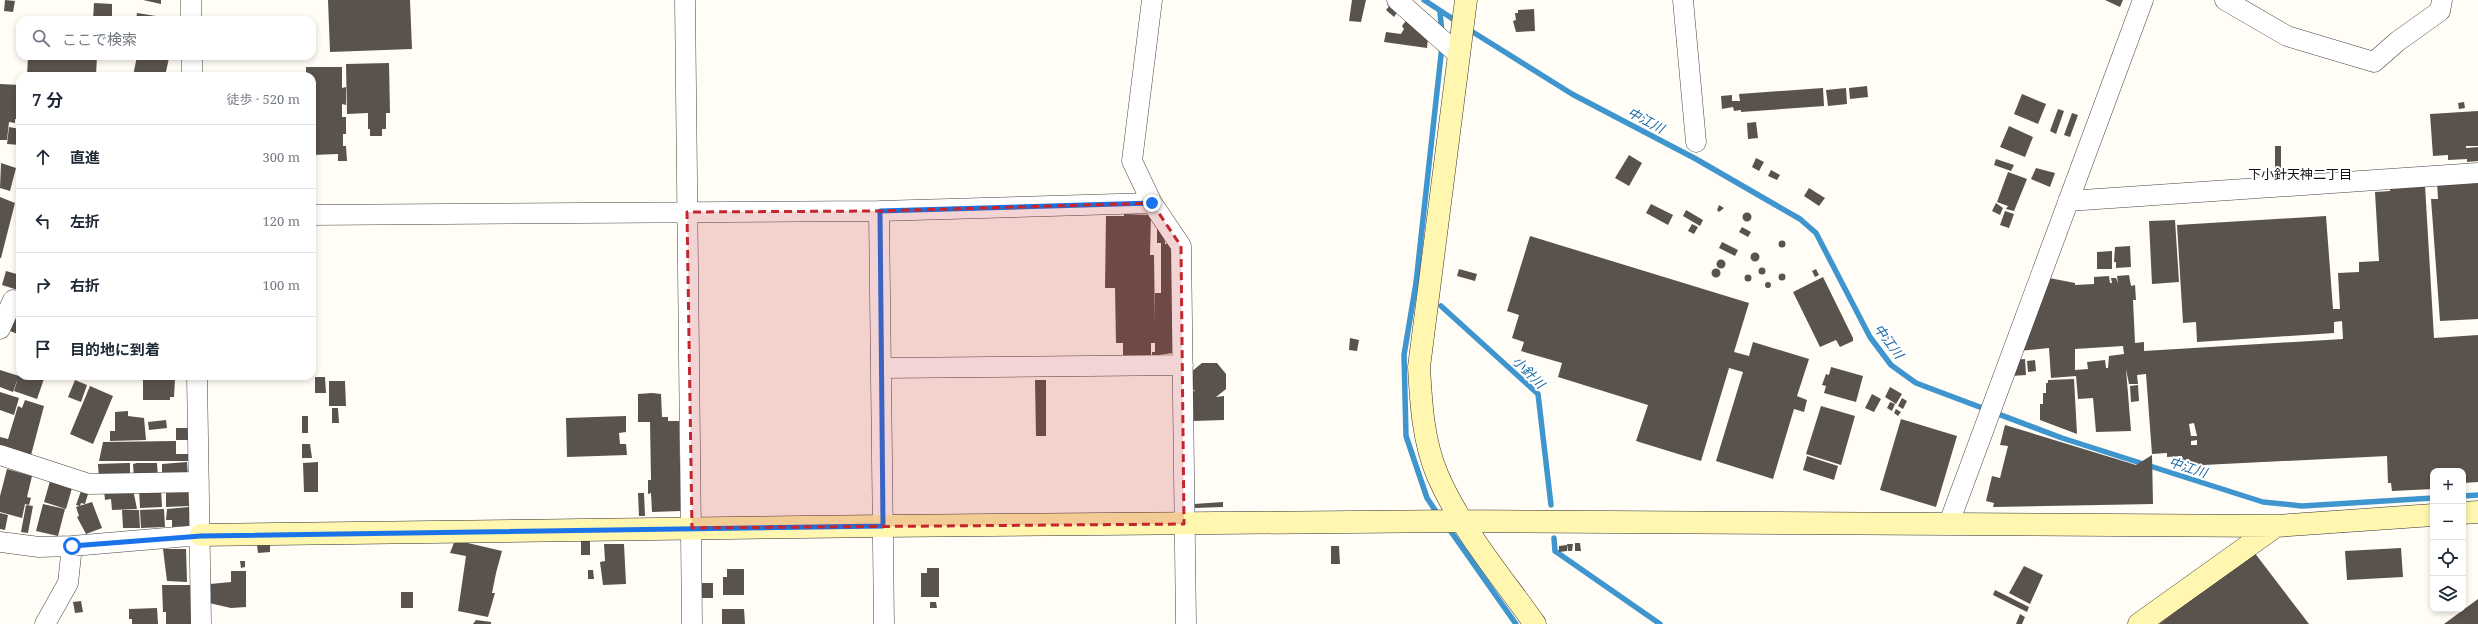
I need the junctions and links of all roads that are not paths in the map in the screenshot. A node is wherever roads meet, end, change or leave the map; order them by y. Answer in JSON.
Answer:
{"nodes":[{"id":1,"x":191,"y":0,"type":"edge"},
{"id":2,"x":685,"y":0,"type":"edge"},
{"id":3,"x":1152,"y":0,"type":"edge"},
{"id":4,"x":1397,"y":0,"type":"edge"},
{"id":5,"x":1683,"y":0,"type":"edge"},
{"id":6,"x":2143,"y":0,"type":"edge"},
{"id":7,"x":2225,"y":0,"type":"edge"},
{"id":8,"x":2442,"y":0,"type":"edge"},
{"id":9,"x":1465,"y":3,"type":"edge"},
{"id":10,"x":191,"y":16,"type":"edge"},
{"id":11,"x":1460,"y":50,"type":"junction"},
{"id":12,"x":192,"y":60,"type":"edge"},
{"id":13,"x":192,"y":72,"type":"edge"},
{"id":14,"x":1696,"y":142,"type":"dead end"},
{"id":15,"x":2478,"y":173,"type":"edge"},
{"id":16,"x":2068,"y":201,"type":"junction"},
{"id":17,"x":1152,"y":203,"type":"junction"},
{"id":18,"x":880,"y":211,"type":"junction"},
{"id":19,"x":687,"y":212,"type":"junction"},
{"id":20,"x":316,"y":215,"type":"edge"},
{"id":21,"x":11,"y":298,"type":"edge"},
{"id":22,"x":0,"y":329,"type":"edge"},
{"id":23,"x":1183,"y":365,"type":"junction"},
{"id":24,"x":882,"y":368,"type":"junction"},
{"id":25,"x":197,"y":380,"type":"edge"},
{"id":26,"x":0,"y":455,"type":"edge"},
{"id":27,"x":199,"y":482,"type":"junction"},
{"id":28,"x":2478,"y":512,"type":"edge"},
{"id":29,"x":2466,"y":513,"type":"edge"},
{"id":30,"x":2430,"y":515,"type":"edge"},
{"id":31,"x":1460,"y":521,"type":"junction"},
{"id":32,"x":1949,"y":522,"type":"junction"},
{"id":33,"x":1184,"y":524,"type":"junction"},
{"id":34,"x":883,"y":526,"type":"junction"},
{"id":35,"x":2276,"y":526,"type":"junction"},
{"id":36,"x":692,"y":528,"type":"junction"},
{"id":37,"x":201,"y":536,"type":"junction"},
{"id":38,"x":0,"y":542,"type":"edge"},
{"id":39,"x":72,"y":546,"type":"junction"},
{"id":40,"x":45,"y":624,"type":"edge"},
{"id":41,"x":201,"y":624,"type":"edge"},
{"id":42,"x":692,"y":624,"type":"edge"},
{"id":43,"x":884,"y":624,"type":"edge"},
{"id":44,"x":1186,"y":624,"type":"edge"},
{"id":45,"x":1535,"y":624,"type":"edge"},
{"id":46,"x":2139,"y":624,"type":"edge"}],
"edges":[{"from":1,"to":10,"type":"street"},
{"from":2,"to":19,"type":"street"},
{"from":3,"to":17,"type":"street"},
{"from":4,"to":11,"type":"street"},
{"from":5,"to":14,"type":"street"},
{"from":6,"to":16,"type":"street"},
{"from":7,"to":8,"type":"street"},
{"from":9,"to":11,"type":"street"},
{"from":11,"to":31,"type":"street"},
{"from":12,"to":13,"type":"street"},
{"from":15,"to":16,"type":"street"},
{"from":16,"to":32,"type":"street"},
{"from":17,"to":18,"type":"street"},
{"from":17,"to":23,"type":"street"},
{"from":18,"to":19,"type":"street"},
{"from":18,"to":24,"type":"street"},
{"from":19,"to":20,"type":"street"},
{"from":19,"to":36,"type":"street"},
{"from":21,"to":22,"type":"street"},
{"from":23,"to":24,"type":"street"},
{"from":23,"to":33,"type":"street"},
{"from":24,"to":34,"type":"street"},
{"from":25,"to":27,"type":"street"},
{"from":26,"to":27,"type":"street"},
{"from":27,"to":37,"type":"street"},
{"from":28,"to":29,"type":"street"},
{"from":30,"to":35,"type":"street"},
{"from":31,"to":32,"type":"street"},
{"from":31,"to":33,"type":"street"},
{"from":31,"to":45,"type":"street"},
{"from":32,"to":35,"type":"street"},
{"from":33,"to":34,"type":"street"},
{"from":33,"to":44,"type":"street"},
{"from":34,"to":36,"type":"street"},
{"from":34,"to":43,"type":"street"},
{"from":35,"to":46,"type":"street"},
{"from":36,"to":37,"type":"street"},
{"from":36,"to":42,"type":"street"},
{"from":37,"to":39,"type":"street"},
{"from":37,"to":41,"type":"street"},
{"from":38,"to":39,"type":"street"},
{"from":39,"to":40,"type":"street"}]}
